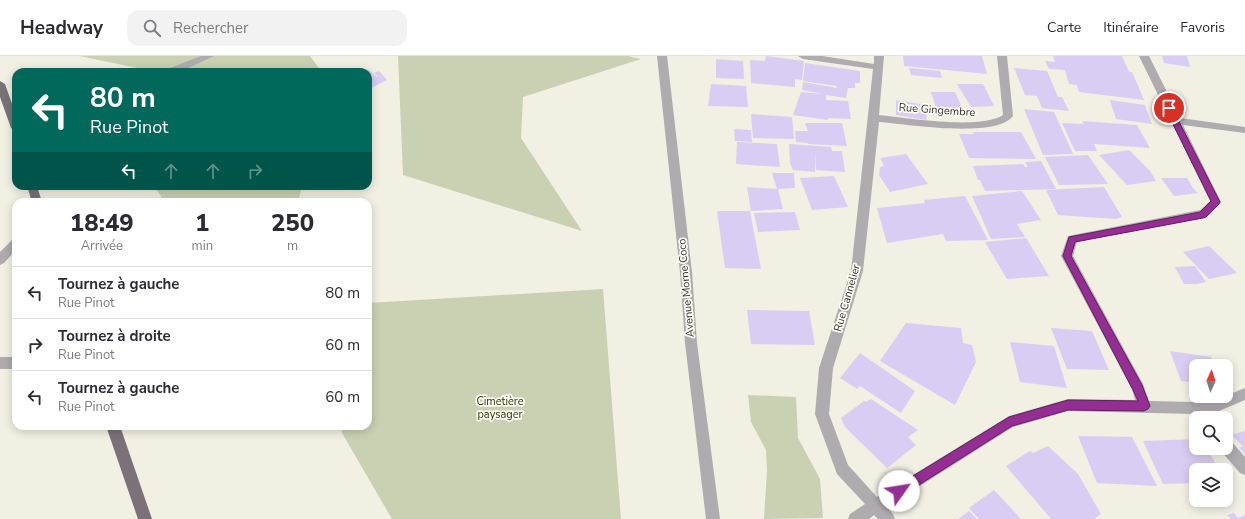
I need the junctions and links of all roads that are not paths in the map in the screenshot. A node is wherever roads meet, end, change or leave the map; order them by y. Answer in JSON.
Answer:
{"nodes":[{"id":1,"x":209,"y":56,"type":"edge"},
{"id":2,"x":662,"y":56,"type":"edge"},
{"id":3,"x":803,"y":56,"type":"edge"},
{"id":4,"x":1002,"y":56,"type":"edge"},
{"id":5,"x":1144,"y":56,"type":"edge"},
{"id":6,"x":878,"y":62,"type":"edge"},
{"id":7,"x":181,"y":68,"type":"edge"},
{"id":8,"x":0,"y":84,"type":"edge"},
{"id":9,"x":12,"y":117,"type":"edge"},
{"id":10,"x":874,"y":118,"type":"junction"},
{"id":11,"x":1175,"y":121,"type":"junction"},
{"id":12,"x":1245,"y":130,"type":"edge"},
{"id":13,"x":12,"y":247,"type":"edge"},
{"id":14,"x":0,"y":260,"type":"edge"},
{"id":15,"x":0,"y":363,"type":"edge"},
{"id":16,"x":12,"y":363,"type":"edge"},
{"id":17,"x":1245,"y":394,"type":"edge"},
{"id":18,"x":1144,"y":406,"type":"junction"},
{"id":19,"x":1202,"y":411,"type":"edge"},
{"id":20,"x":1189,"y":412,"type":"edge"},
{"id":21,"x":114,"y":430,"type":"edge"},
{"id":22,"x":1233,"y":454,"type":"edge"},
{"id":23,"x":1245,"y":468,"type":"edge"},
{"id":24,"x":875,"y":506,"type":"junction"},
{"id":25,"x":145,"y":519,"type":"edge"},
{"id":26,"x":713,"y":519,"type":"edge"},
{"id":27,"x":855,"y":519,"type":"edge"},
{"id":28,"x":888,"y":519,"type":"edge"}],
"edges":[{"from":1,"to":7,"type":"street"},
{"from":2,"to":26,"type":"street","name":"Avenue Morne Coco"},
{"from":3,"to":6,"type":"street"},
{"from":4,"to":10,"type":"street","name":"Rue Gingembre"},
{"from":5,"to":11,"type":"street"},
{"from":6,"to":10,"type":"street","name":"Rue Cannelier"},
{"from":8,"to":9,"type":"main road"},
{"from":10,"to":24,"type":"street","name":"Rue Cannelier"},
{"from":11,"to":12,"type":"street"},
{"from":11,"to":18,"type":"street"},
{"from":13,"to":14,"type":"street"},
{"from":15,"to":16,"type":"street"},
{"from":17,"to":19,"type":"street"},
{"from":18,"to":20,"type":"street"},
{"from":18,"to":24,"type":"street"},
{"from":21,"to":25,"type":"main road"},
{"from":22,"to":23,"type":"street"},
{"from":24,"to":27,"type":"street"},
{"from":24,"to":28,"type":"street","name":"Rue Cannelier"}]}
